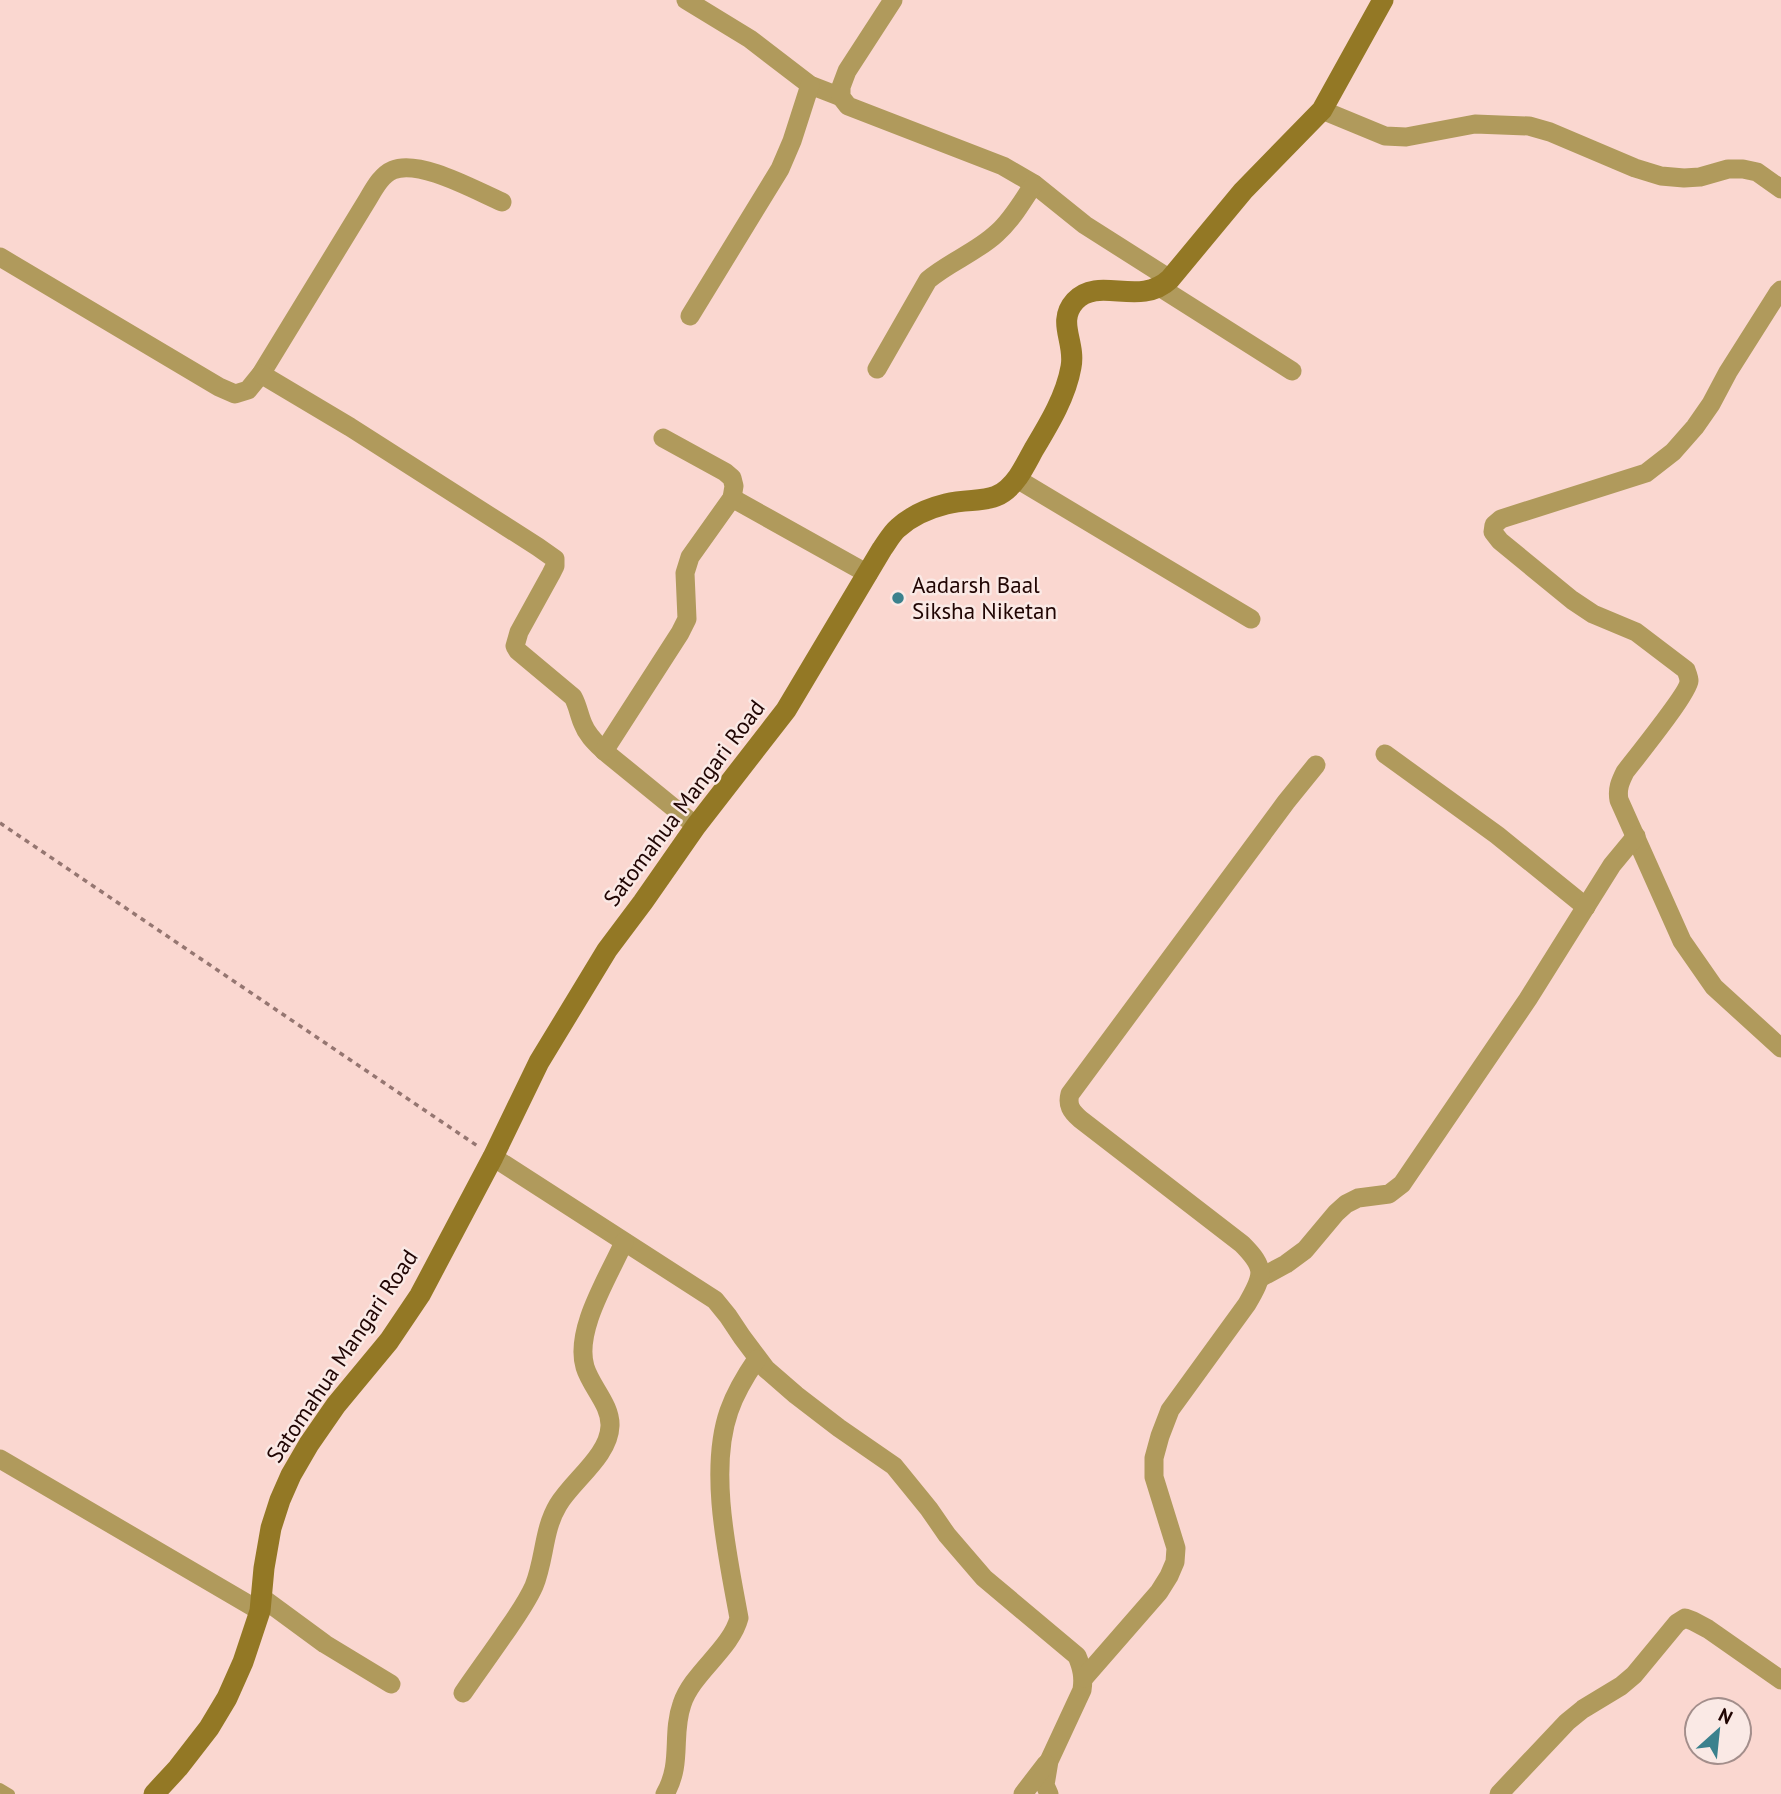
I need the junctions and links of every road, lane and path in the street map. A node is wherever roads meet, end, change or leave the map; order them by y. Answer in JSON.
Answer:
{"nodes":[{"id":1,"x":686,"y":0,"type":"edge"},
{"id":2,"x":893,"y":0,"type":"edge"},
{"id":3,"x":1383,"y":0,"type":"edge"},
{"id":4,"x":810,"y":85,"type":"junction"},
{"id":5,"x":841,"y":97,"type":"junction"},
{"id":6,"x":1322,"y":110,"type":"junction"},
{"id":7,"x":1034,"y":184,"type":"junction"},
{"id":8,"x":1781,"y":189,"type":"edge"},
{"id":9,"x":502,"y":202,"type":"dead end"},
{"id":10,"x":0,"y":257,"type":"edge"},
{"id":11,"x":1165,"y":283,"type":"junction"},
{"id":12,"x":1781,"y":290,"type":"edge"},
{"id":13,"x":691,"y":316,"type":"dead end"},
{"id":14,"x":877,"y":369,"type":"dead end"},
{"id":15,"x":1292,"y":371,"type":"dead end"},
{"id":16,"x":261,"y":374,"type":"junction"},
{"id":17,"x":663,"y":438,"type":"dead end"},
{"id":18,"x":1017,"y":479,"type":"junction"},
{"id":19,"x":732,"y":498,"type":"junction"},
{"id":20,"x":867,"y":575,"type":"junction"},
{"id":21,"x":1251,"y":619,"type":"dead end"},
{"id":22,"x":604,"y":751,"type":"junction"},
{"id":23,"x":1385,"y":754,"type":"dead end"},
{"id":24,"x":1316,"y":765,"type":"dead end"},
{"id":25,"x":0,"y":822,"type":"edge"},
{"id":26,"x":696,"y":825,"type":"junction"},
{"id":27,"x":1636,"y":836,"type":"junction"},
{"id":28,"x":1586,"y":907,"type":"junction"},
{"id":29,"x":1781,"y":1048,"type":"edge"},
{"id":30,"x":493,"y":1157,"type":"junction"},
{"id":31,"x":624,"y":1242,"type":"junction"},
{"id":32,"x":1260,"y":1278,"type":"junction"},
{"id":33,"x":757,"y":1359,"type":"junction"},
{"id":34,"x":0,"y":1459,"type":"edge"},
{"id":35,"x":261,"y":1604,"type":"junction"},
{"id":36,"x":1084,"y":1678,"type":"junction"},
{"id":37,"x":1781,"y":1680,"type":"edge"},
{"id":38,"x":391,"y":1684,"type":"dead end"},
{"id":39,"x":463,"y":1693,"type":"dead end"},
{"id":40,"x":1049,"y":1761,"type":"junction"},
{"id":41,"x":0,"y":1788,"type":"edge"},
{"id":42,"x":668,"y":1793,"type":"edge"},
{"id":43,"x":10,"y":1794,"type":"edge"},
{"id":44,"x":154,"y":1794,"type":"edge"},
{"id":45,"x":1023,"y":1794,"type":"edge"},
{"id":46,"x":1049,"y":1794,"type":"edge"},
{"id":47,"x":1499,"y":1794,"type":"edge"}],
"edges":[{"from":1,"to":4,"type":"street"},
{"from":2,"to":5,"type":"street"},
{"from":3,"to":6,"type":"street"},
{"from":4,"to":5,"type":"street"},
{"from":4,"to":13,"type":"street"},
{"from":5,"to":7,"type":"street"},
{"from":6,"to":8,"type":"street"},
{"from":6,"to":11,"type":"street"},
{"from":7,"to":11,"type":"street"},
{"from":7,"to":14,"type":"street"},
{"from":9,"to":16,"type":"street"},
{"from":10,"to":16,"type":"street"},
{"from":11,"to":15,"type":"street"},
{"from":11,"to":18,"type":"street","name":"Satomahua Mangari Road"},
{"from":12,"to":27,"type":"street"},
{"from":16,"to":22,"type":"street"},
{"from":17,"to":19,"type":"street"},
{"from":18,"to":20,"type":"street","name":"Satomahua Mangari Road"},
{"from":18,"to":21,"type":"street"},
{"from":19,"to":20,"type":"street"},
{"from":19,"to":22,"type":"street"},
{"from":20,"to":26,"type":"street","name":"Satomahua Mangari Road"},
{"from":22,"to":26,"type":"street"},
{"from":23,"to":28,"type":"street"},
{"from":24,"to":32,"type":"street"},
{"from":25,"to":30,"type":"path"},
{"from":26,"to":30,"type":"street","name":"Satomahua Mangari Road"},
{"from":27,"to":28,"type":"street"},
{"from":27,"to":29,"type":"street"},
{"from":28,"to":32,"type":"street"},
{"from":30,"to":31,"type":"street"},
{"from":30,"to":35,"type":"street","name":"Satomahua Mangari Road"},
{"from":31,"to":33,"type":"street"},
{"from":31,"to":39,"type":"street"},
{"from":32,"to":36,"type":"street"},
{"from":33,"to":36,"type":"street"},
{"from":33,"to":42,"type":"street"},
{"from":34,"to":35,"type":"street"},
{"from":35,"to":38,"type":"street"},
{"from":35,"to":44,"type":"street","name":"Satomahua Mangari Road"},
{"from":36,"to":40,"type":"street"},
{"from":37,"to":47,"type":"street"},
{"from":40,"to":45,"type":"street"},
{"from":40,"to":46,"type":"street"},
{"from":41,"to":43,"type":"lane"}]}
